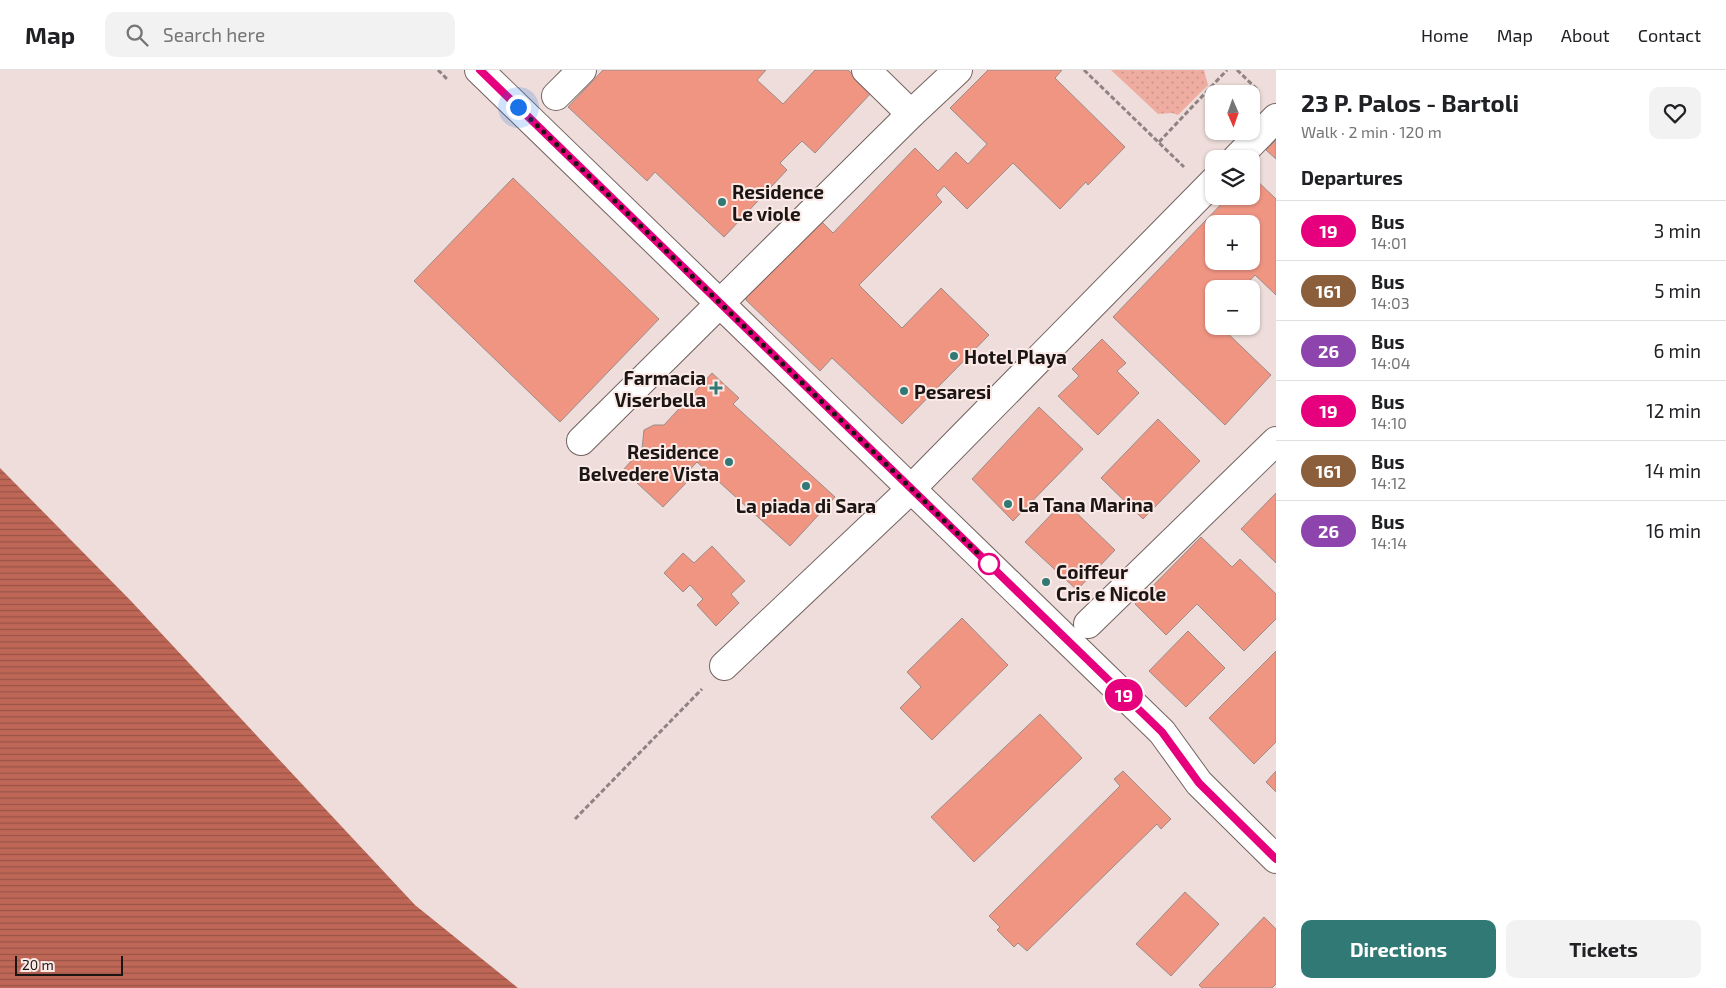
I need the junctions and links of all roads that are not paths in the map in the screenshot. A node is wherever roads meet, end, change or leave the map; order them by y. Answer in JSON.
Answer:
{"nodes":[{"id":1,"x":480,"y":70,"type":"edge"},
{"id":2,"x":582,"y":70,"type":"edge"},
{"id":3,"x":866,"y":70,"type":"edge"},
{"id":4,"x":958,"y":70,"type":"edge"},
{"id":5,"x":556,"y":96,"type":"dead end"},
{"id":6,"x":911,"y":114,"type":"junction"},
{"id":7,"x":1276,"y":118,"type":"edge"},
{"id":8,"x":1245,"y":150,"type":"edge"},
{"id":9,"x":1205,"y":190,"type":"edge"},
{"id":10,"x":720,"y":303,"type":"junction"},
{"id":11,"x":581,"y":441,"type":"dead end"},
{"id":12,"x":1276,"y":441,"type":"edge"},
{"id":13,"x":911,"y":489,"type":"junction"},
{"id":14,"x":1088,"y":624,"type":"dead end"},
{"id":15,"x":724,"y":666,"type":"road end"},
{"id":16,"x":1276,"y":859,"type":"edge"}],
"edges":[{"from":1,"to":10,"type":"street"},
{"from":2,"to":5,"type":"street"},
{"from":3,"to":6,"type":"street"},
{"from":4,"to":6,"type":"street"},
{"from":6,"to":10,"type":"street"},
{"from":7,"to":8,"type":"street"},
{"from":9,"to":13,"type":"street"},
{"from":10,"to":11,"type":"street"},
{"from":10,"to":13,"type":"street"},
{"from":12,"to":14,"type":"street"},
{"from":13,"to":15,"type":"street"},
{"from":13,"to":16,"type":"street"}]}
